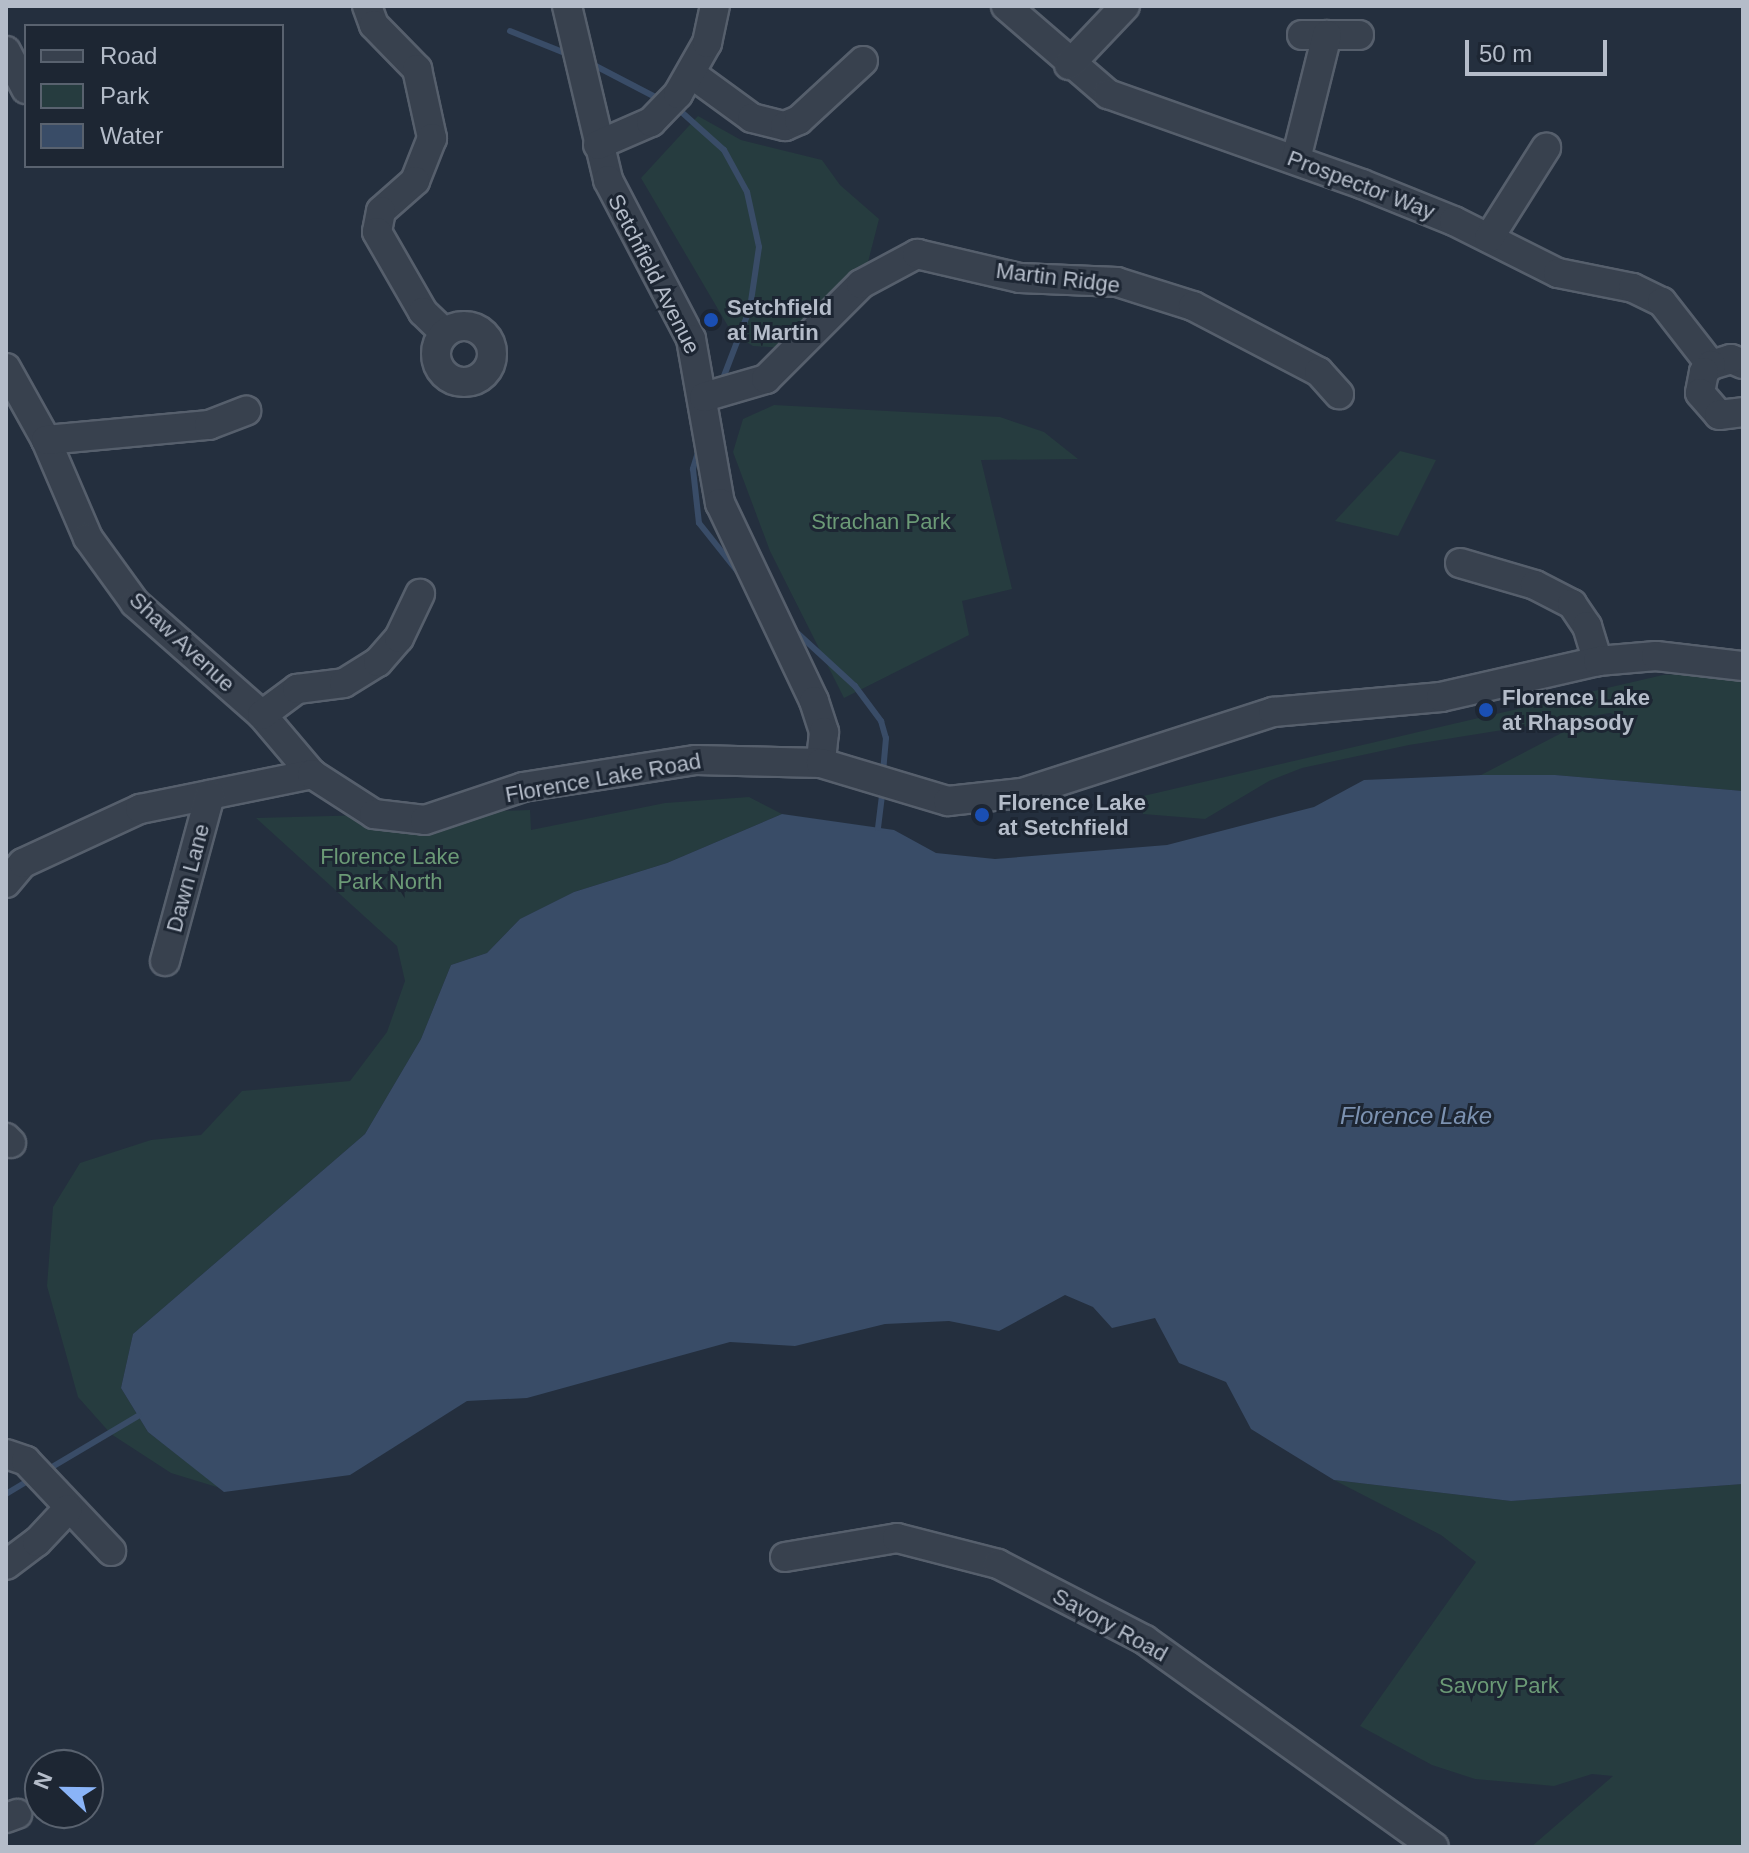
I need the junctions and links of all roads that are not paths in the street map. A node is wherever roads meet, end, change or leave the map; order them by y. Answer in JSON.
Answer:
{"nodes":[{"id":1,"x":367,"y":6,"type":"edge"},
{"id":2,"x":567,"y":6,"type":"edge"},
{"id":3,"x":715,"y":6,"type":"edge"},
{"id":4,"x":1006,"y":6,"type":"edge"},
{"id":5,"x":1125,"y":6,"type":"edge"},
{"id":6,"x":1359,"y":35,"type":"dead end"},
{"id":7,"x":6,"y":51,"type":"edge"},
{"id":8,"x":863,"y":61,"type":"dead end"},
{"id":9,"x":1069,"y":65,"type":"junction"},
{"id":10,"x":693,"y":75,"type":"junction"},
{"id":11,"x":24,"y":85,"type":"edge"},
{"id":12,"x":598,"y":145,"type":"junction"},
{"id":13,"x":1546,"y":148,"type":"dead end"},
{"id":14,"x":1296,"y":159,"type":"junction"},
{"id":15,"x":1489,"y":238,"type":"junction"},
{"id":16,"x":445,"y":333,"type":"dead end"},
{"id":17,"x":1743,"y":364,"type":"edge"},
{"id":18,"x":1711,"y":365,"type":"junction"},
{"id":19,"x":6,"y":368,"type":"edge"},
{"id":20,"x":1339,"y":394,"type":"dead end"},
{"id":21,"x":704,"y":397,"type":"junction"},
{"id":22,"x":246,"y":411,"type":"dead end"},
{"id":23,"x":1743,"y":412,"type":"edge"},
{"id":24,"x":46,"y":440,"type":"junction"},
{"id":25,"x":1460,"y":563,"type":"dead end"},
{"id":26,"x":420,"y":594,"type":"dead end"},
{"id":27,"x":1598,"y":661,"type":"junction"},
{"id":28,"x":1743,"y":666,"type":"edge"},
{"id":29,"x":262,"y":715,"type":"junction"},
{"id":30,"x":821,"y":763,"type":"junction"},
{"id":31,"x":312,"y":774,"type":"junction"},
{"id":32,"x":210,"y":795,"type":"junction"},
{"id":33,"x":6,"y":883,"type":"edge"},
{"id":34,"x":165,"y":961,"type":"dead end"},
{"id":35,"x":6,"y":1454,"type":"edge"},
{"id":36,"x":68,"y":1509,"type":"junction"},
{"id":37,"x":111,"y":1551,"type":"dead end"},
{"id":38,"x":785,"y":1557,"type":"dead end"},
{"id":39,"x":6,"y":1565,"type":"edge"},
{"id":40,"x":1434,"y":1847,"type":"edge"}],
"edges":[{"from":1,"to":16,"type":"street"},
{"from":2,"to":12,"type":"street","name":"Setchfield Avenue"},
{"from":3,"to":10,"type":"street"},
{"from":4,"to":9,"type":"street","name":"Prospector Way"},
{"from":5,"to":9,"type":"street"},
{"from":6,"to":14,"type":"street"},
{"from":7,"to":11,"type":"street"},
{"from":8,"to":10,"type":"street"},
{"from":9,"to":14,"type":"street","name":"Prospector Way"},
{"from":10,"to":12,"type":"street"},
{"from":12,"to":21,"type":"street","name":"Setchfield Avenue"},
{"from":13,"to":15,"type":"street"},
{"from":14,"to":15,"type":"street","name":"Prospector Way"},
{"from":15,"to":18,"type":"street","name":"Prospector Way"},
{"from":17,"to":18,"type":"street"},
{"from":18,"to":23,"type":"street"},
{"from":19,"to":24,"type":"street","name":"Shaw Avenue"},
{"from":20,"to":21,"type":"street","name":"Martin Ridge"},
{"from":21,"to":30,"type":"street","name":"Setchfield Avenue"},
{"from":22,"to":24,"type":"street"},
{"from":24,"to":29,"type":"street","name":"Shaw Avenue"},
{"from":25,"to":27,"type":"street"},
{"from":26,"to":29,"type":"street"},
{"from":27,"to":28,"type":"street","name":"Florence Lake Road"},
{"from":27,"to":30,"type":"street","name":"Florence Lake Road"},
{"from":29,"to":31,"type":"street","name":"Shaw Avenue"},
{"from":30,"to":31,"type":"street","name":"Florence Lake Road"},
{"from":31,"to":32,"type":"street"},
{"from":32,"to":33,"type":"street"},
{"from":32,"to":34,"type":"street","name":"Dawn Lane"},
{"from":35,"to":36,"type":"street"},
{"from":36,"to":37,"type":"street"},
{"from":36,"to":39,"type":"street"},
{"from":38,"to":40,"type":"street","name":"Savory Road"}]}
